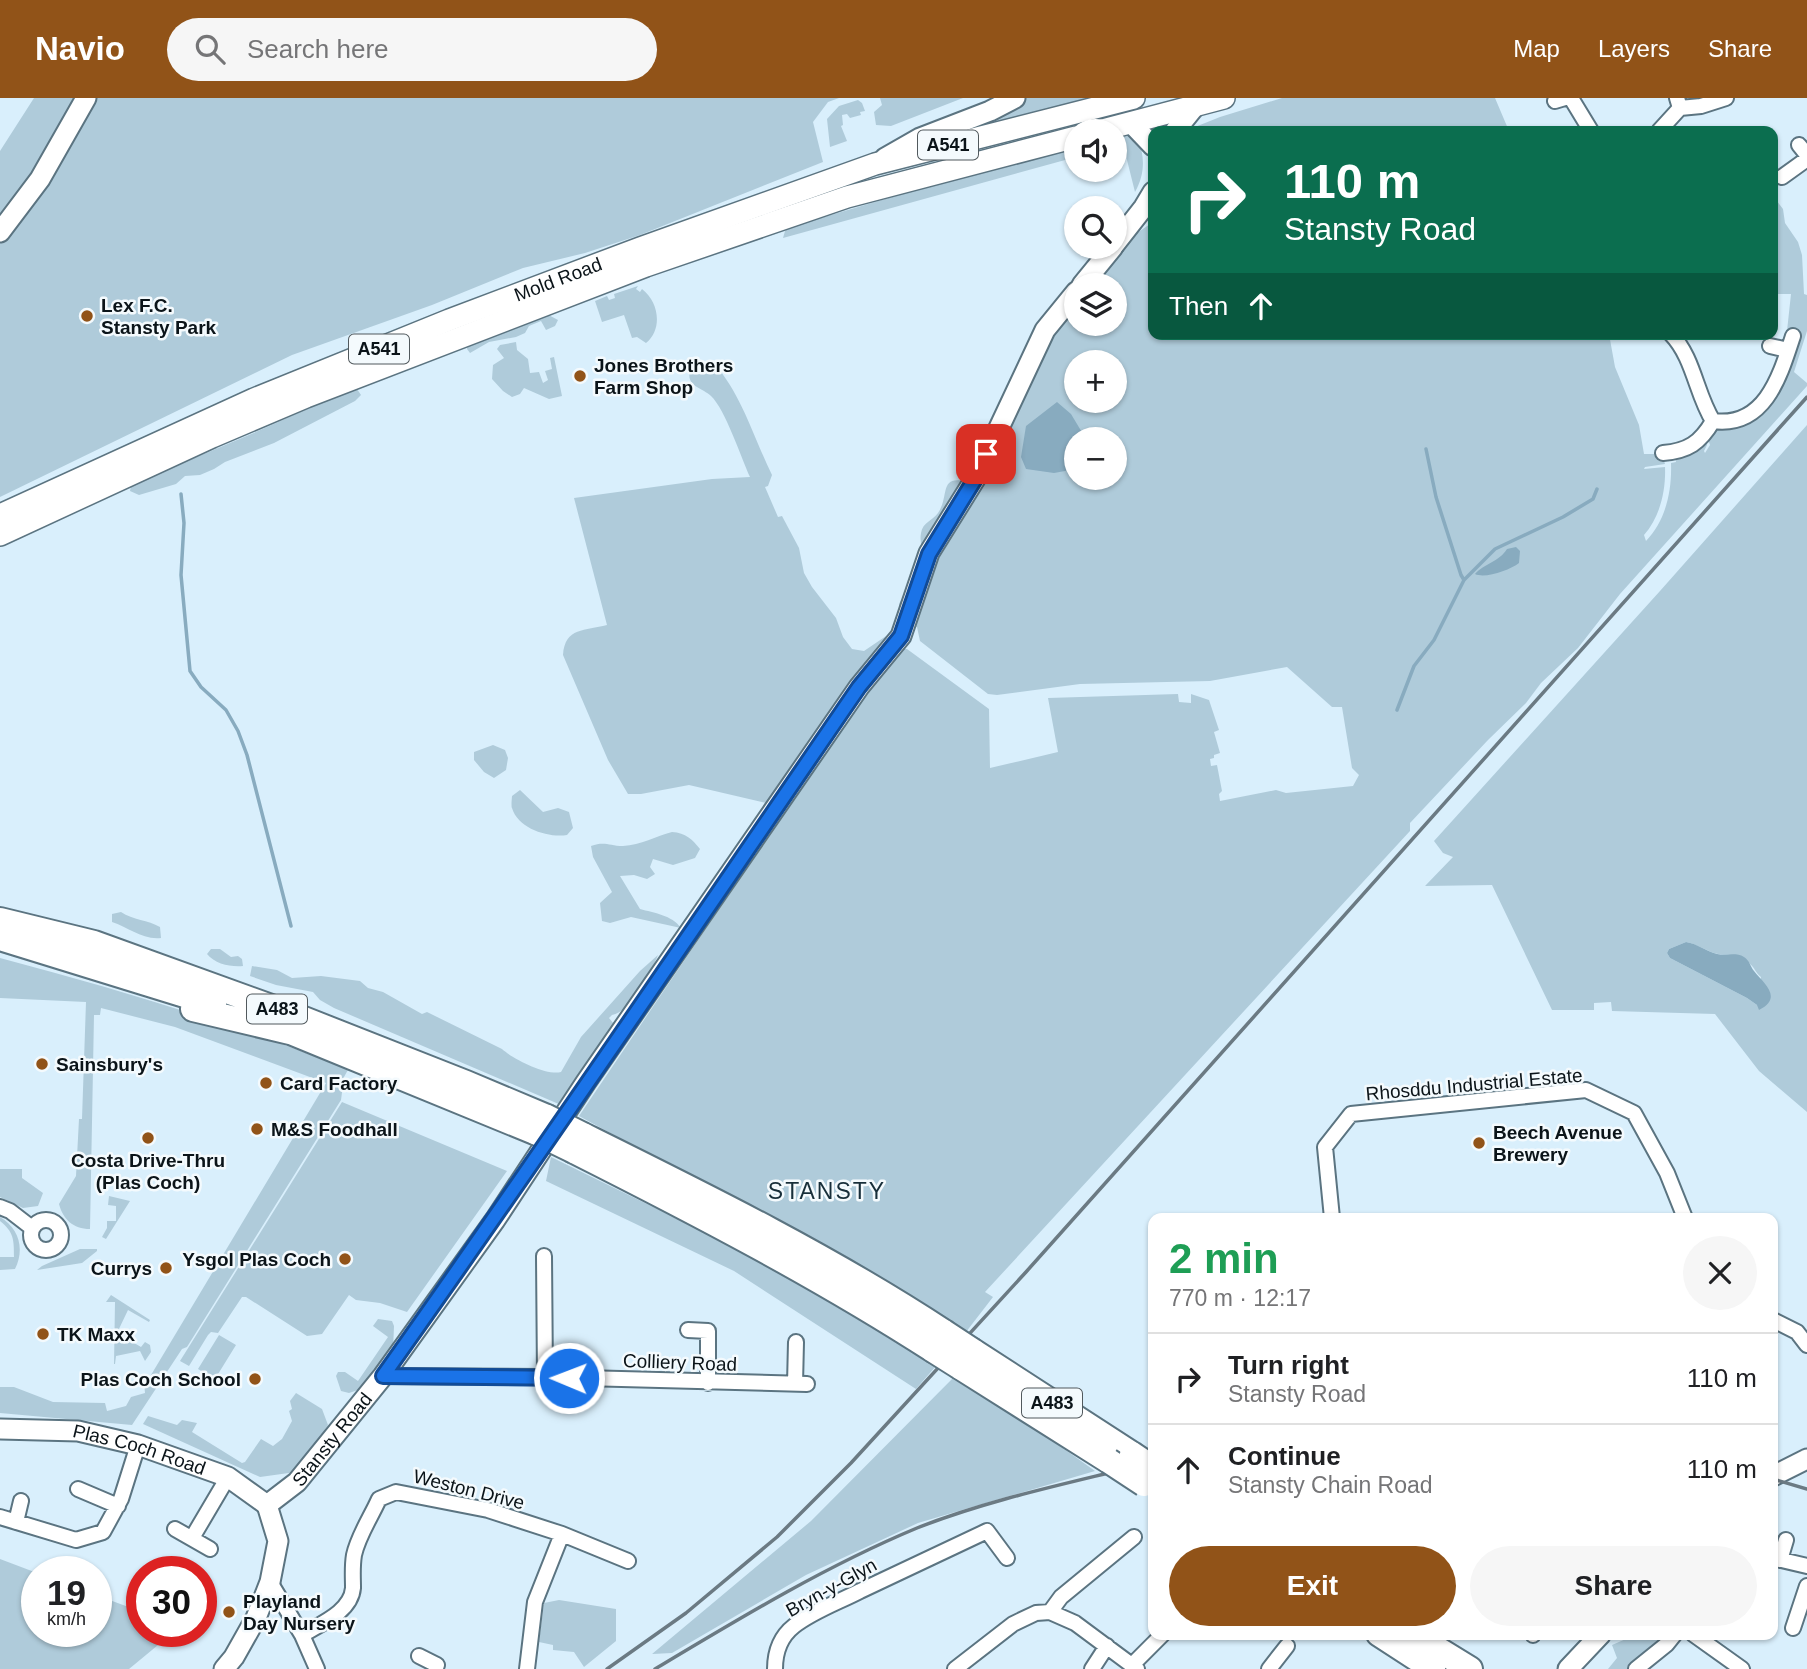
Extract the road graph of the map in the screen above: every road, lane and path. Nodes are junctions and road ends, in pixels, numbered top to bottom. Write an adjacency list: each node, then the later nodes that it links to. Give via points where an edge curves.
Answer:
1 (86, 98): 20 (street, via 40,179)
2 (1015, 98): 16 (street, via 920,138)
3 (1134, 98): 16 (main road, Mold Road / A541)
4 (1571, 98): 11 (street)
5 (1726, 98): 7 (street, via 1701,106)
6 (1210, 101): 8 (main road); 10 (street)
7 (1678, 103): 12 (street)
8 (1130, 123): 9 (main road); 14 (street)
9 (1127, 124)
10 (1181, 126)
11 (1588, 126)
12 (1662, 126)
13 (1064, 140): 29 (main road, Mold Road / A541, via 847,197 635,270 306,397)
14 (1148, 141)
15 (1805, 153): 17 (street)
16 (875, 164): 28 (main road, Mold Road / A541, via 449,320 254,399)
17 (1788, 169)
18 (1148, 200): 19 (street)
19 (1127, 229)
20 (0, 232)
21 (1103, 259): 22 (street)
22 (1092, 273)
23 (1064, 307): 44 (street, Stansty Road, via 1045,330 975,479 929,554 901,636 859,687)
24 (1675, 340): 26 (street)
25 (1770, 346): 26 (street, via 1791,343 1767,397 1742,420)
26 (1713, 421): 27 (street, via 1697,443)
27 (1663, 453)
28 (0, 515)
29 (0, 535)
30 (0, 902): 34 (highway, A483, via 139,947 219,979)
31 (0, 920): 34 (highway, A483, via 94,943)
32 (0, 938): 34 (highway, A483)
33 (0, 954): 34 (highway, A483, via 182,1006)
34 (305, 1029): 52 (highway, A483, bridge, via 466,1083 579,1143 727,1207 900,1303 939,1341)
35 (0, 1207): 38 (street)
36 (1332, 1213): 37 (street, Rhosddu Industrial Estate, via 1325,1147 1351,1114 1586,1090 1634,1113 1667,1172)
37 (1683, 1213)
38 (32, 1228)
39 (544, 1256): 45 (street)
40 (1778, 1322): 43 (street, via 1797,1332)
41 (688, 1330): 46 (street, via 708,1331)
42 (796, 1342): 46 (street, Colliery Road, via 801,1384)
43 (1807, 1345)
44 (383, 1376): 45 (street, Colliery Road); 55 (street, Stansty Road, via 297,1482)
45 (545, 1377): 46 (street, Colliery Road)
46 (708, 1383)
47 (0, 1429): 48 (street, Plas Coch Road, via 78,1431)
48 (138, 1445): 51 (street, Plas Coch Road); 56 (street)
49 (1807, 1459): 50 (street)
50 (1779, 1472)
51 (228, 1477): 55 (street, Plas Coch Road); 62 (street)
52 (1148, 1479)
53 (78, 1489): 56 (street)
54 (21, 1501): 58 (street)
55 (267, 1505): 70 (street, via 278,1541)
56 (118, 1506): 58 (street, via 103,1532 76,1540)
57 (0, 1517): 58 (street)
58 (16, 1522)
59 (175, 1529): 62 (street)
60 (562, 1534): 68 (street, Weston Drive); 74 (street, Weston Drive, via 488,1510 396,1492 379,1499 355,1552 353,1590 346,1606); 87 (street, via 535,1602)
61 (1134, 1537): 72 (street, via 1061,1597)
62 (192, 1538): 64 (street)
63 (1786, 1541): 65 (street)
64 (210, 1549)
65 (1778, 1555)
66 (1007, 1558): 88 (street, Bryn-y-Glyn, via 987,1531 931,1564 836,1603 783,1637)
67 (1778, 1559): 69 (street)
68 (628, 1561)
69 (1807, 1566)
70 (270, 1582): 74 (street); 85 (street, via 257,1618)
71 (1807, 1586): 73 (street)
72 (1050, 1612): 81 (street); 89 (street, via 1036,1612 1013,1623)
73 (1793, 1628)
74 (302, 1634): 86 (street)
75 (1158, 1640): 84 (street)
76 (1388, 1640): 91 (highway)
77 (1423, 1640): 92 (highway)
78 (1595, 1640): 93 (street)
79 (1668, 1640): 94 (street)
80 (1701, 1640): 95 (street)
81 (1107, 1646): 84 (street); 90 (street)
82 (1287, 1646): 83 (street)
83 (1278, 1664)
84 (1135, 1667)
85 (224, 1669)
86 (317, 1669)
87 (527, 1669)
88 (775, 1669)
89 (955, 1669)
90 (1092, 1669)
91 (1433, 1669)
92 (1470, 1669)
93 (1568, 1669)
94 (1636, 1669)
95 (1742, 1669)

